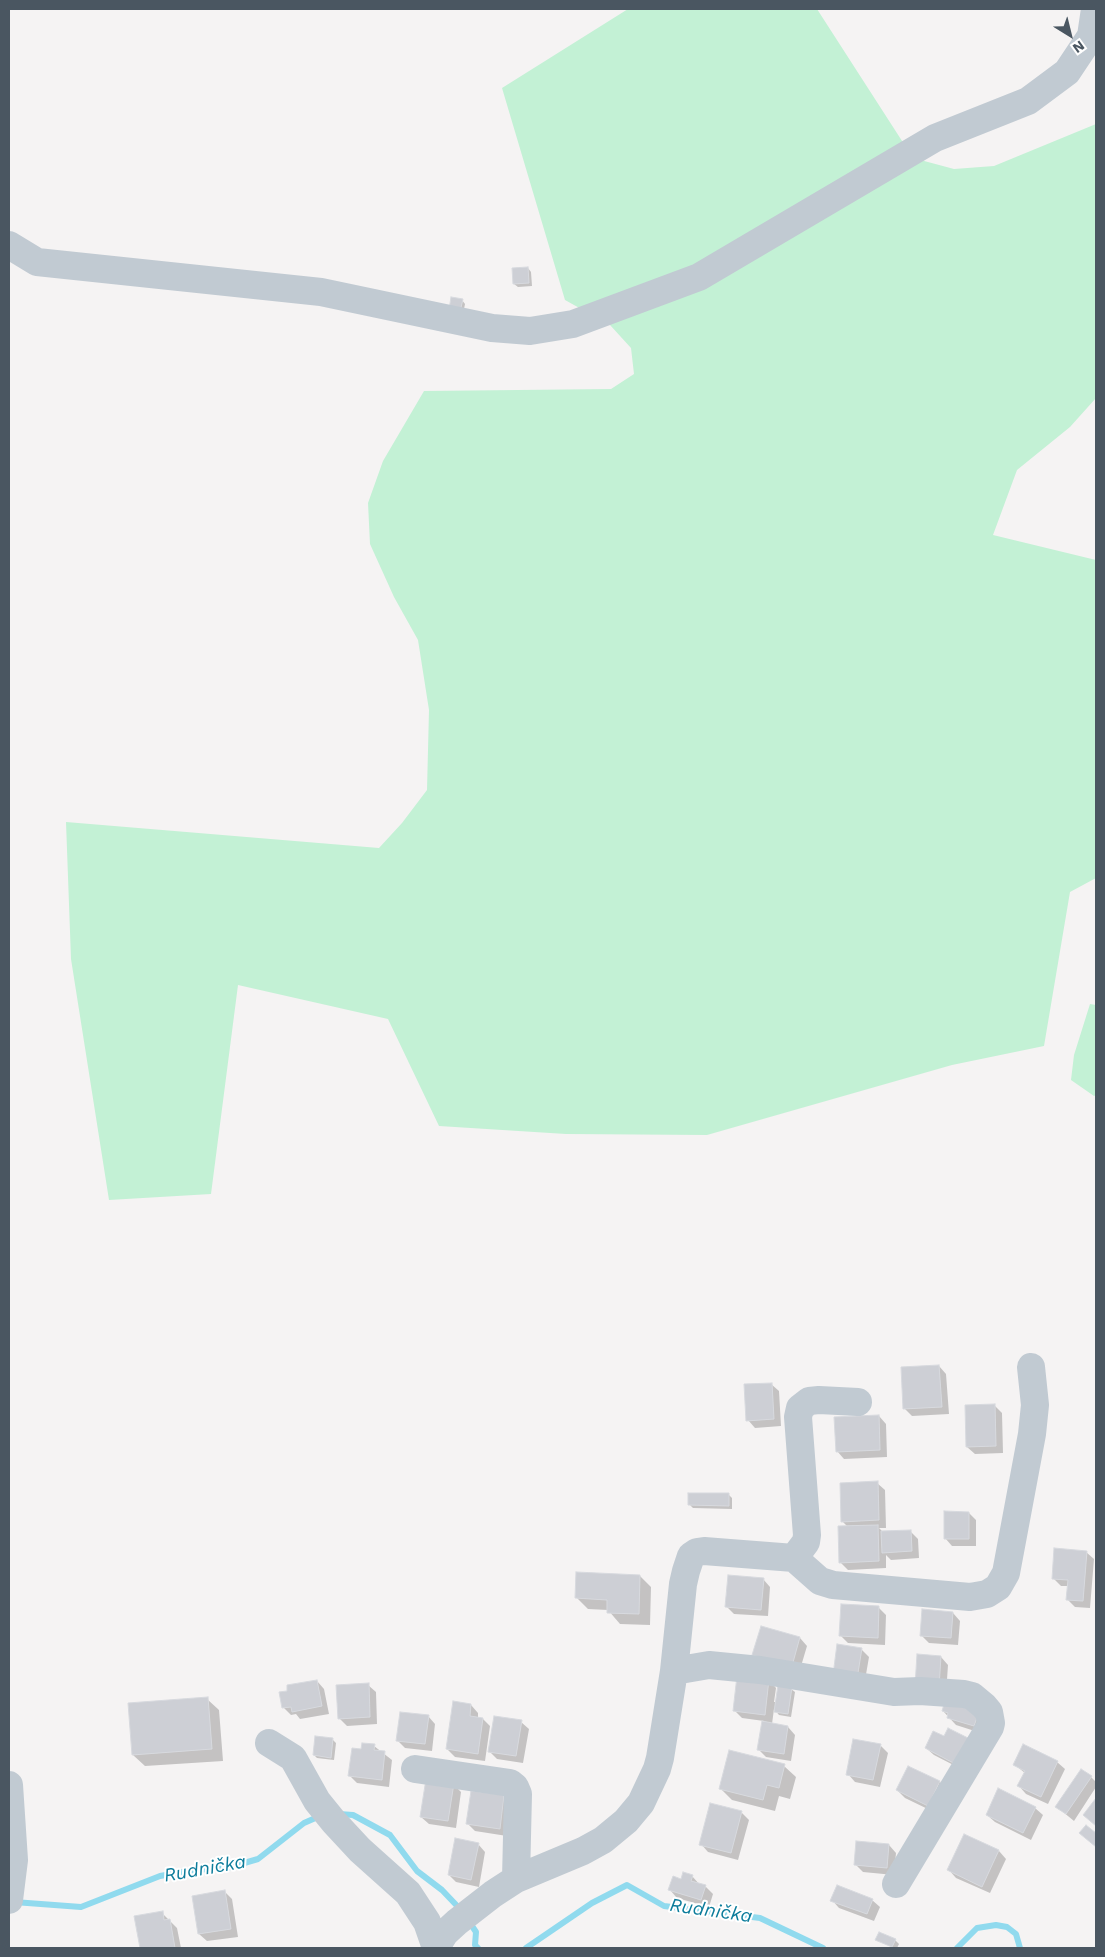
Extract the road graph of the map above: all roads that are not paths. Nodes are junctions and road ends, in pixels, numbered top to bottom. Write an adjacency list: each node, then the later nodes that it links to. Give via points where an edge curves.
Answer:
1 (1095, 9): 2 (street, via 1091,36 1067,72 1028,101 935,138 699,277 573,324 530,331 492,328 321,292 37,262)
2 (9, 245)
3 (1031, 1367): 5 (street, via 1035,1406 1032,1434 1006,1573 998,1587 987,1594 970,1597 833,1585 820,1581)
4 (858, 1402): 5 (street, via 809,1401 800,1408 807,1535 806,1542)
5 (794, 1558): 6 (street, via 704,1551 691,1556 684,1584)
6 (674, 1671): 10 (street, via 660,1758 641,1803 603,1840); 11 (street, via 723,1665 894,1692 964,1694 979,1700 989,1712 990,1727)
7 (269, 1743): 13 (street, via 293,1758 317,1801 334,1822 408,1894 427,1922)
8 (415, 1769): 10 (street, via 510,1783 515,1787 518,1794)
9 (9, 1785): 12 (street, via 14,1860)
10 (516, 1879): 13 (street, via 445,1933)
11 (896, 1884)
12 (9, 1895)
13 (436, 1948)

